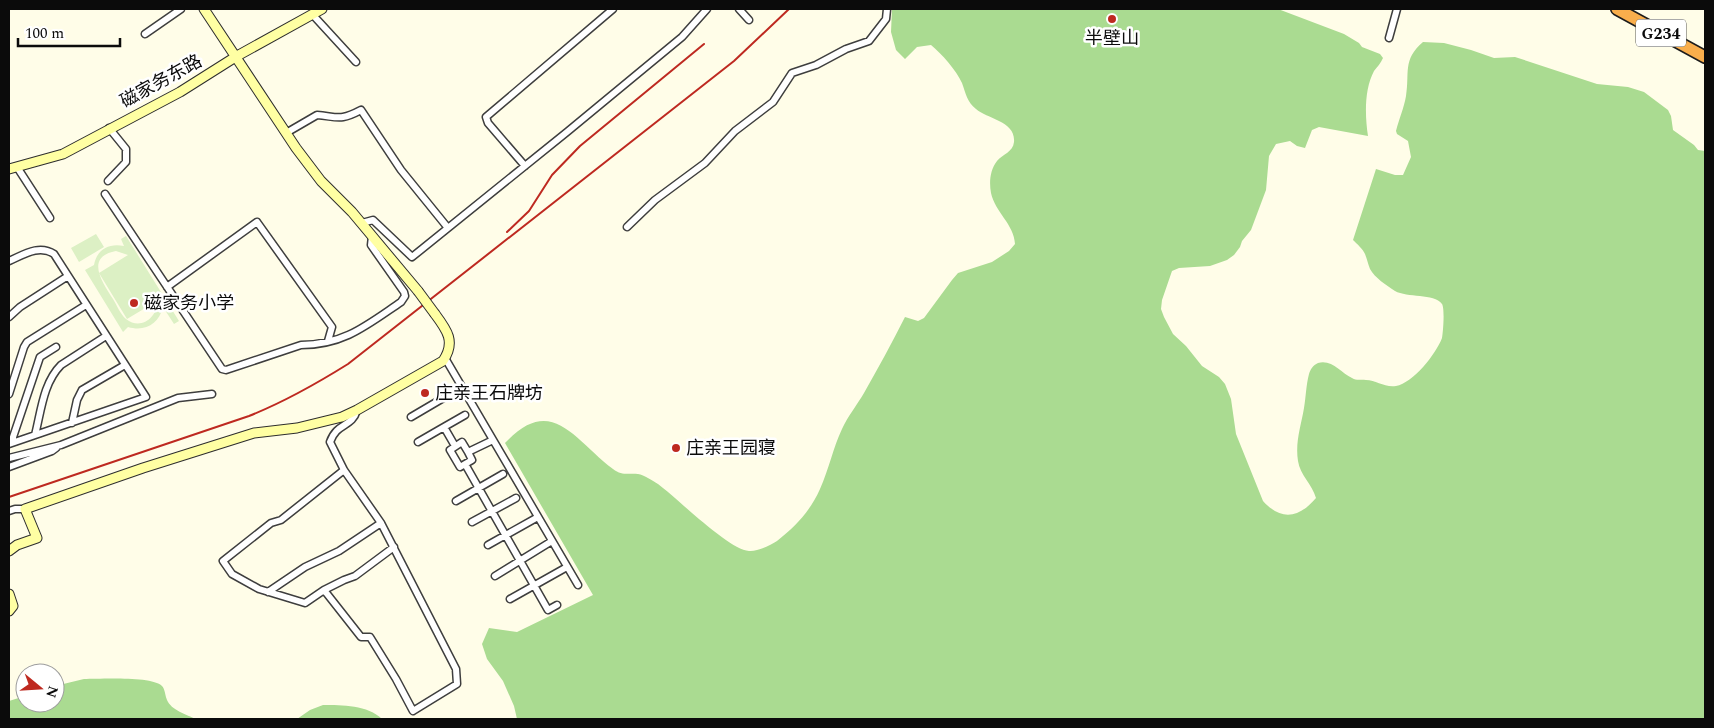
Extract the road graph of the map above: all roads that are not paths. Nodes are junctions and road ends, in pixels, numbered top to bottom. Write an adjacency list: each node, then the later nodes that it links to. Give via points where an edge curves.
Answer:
1 (181, 9): 12 (street)
2 (204, 9): 14 (street)
3 (322, 9): 10 (street, 磁家务东路)
4 (613, 9): 19 (street, via 486,117)
5 (707, 9): 19 (street, via 682,37)
6 (739, 9): 11 (street)
7 (887, 9): 25 (street, via 886,19 869,40 792,73 773,102 735,131 705,163)
8 (1397, 9): 13 (street)
9 (1617, 9): 15 (highway, G234)
10 (312, 14): 14 (street, 磁家务东路); 16 (street)
11 (749, 20)
12 (145, 34)
13 (1389, 38)
14 (236, 56): 17 (street, 磁家务东路, via 180,92); 18 (street)
15 (1705, 57)
16 (356, 62)
17 (109, 128): 20 (street, 磁家务东路, via 63,154); 21 (street, via 126,149 126,162)
18 (286, 133): 24 (street, via 321,181); 26 (street, via 317,115 347,117 361,110 401,170)
19 (525, 166): 26 (street)
20 (13, 168): 23 (street)
21 (108, 181)
22 (105, 194): 30 (street)
23 (50, 218)
24 (362, 223): 26 (street, via 373,220 412,257); 27 (street)
25 (627, 227)
26 (448, 228)
27 (372, 236): 34 (street, via 371,245 405,296 350,336); 36 (street, bridge, via 448,332 449,347)
28 (9, 262): 29 (street, via 45,250 54,254)
29 (68, 276): 31 (street); 32 (street)
30 (167, 287): 34 (street, via 222,369 301,345); 34 (street, via 257,222 332,327)
31 (86, 305): 33 (street); 39 (street, via 27,342)
32 (9, 317)
33 (106, 336): 37 (street); 46 (street, via 55,371 49,381)
34 (328, 341)
35 (56, 347): 49 (street, via 40,357)
36 (445, 358): 38 (street); 41 (street)
37 (125, 365): 44 (street, via 82,390); 44 (street, via 146,397)
38 (462, 387): 43 (street); 47 (street)
39 (9, 394)
40 (212, 394): 50 (street, via 178,398)
41 (357, 410): 56 (street, via 355,418 334,432 330,442); 61 (street, via 297,428 254,433)
42 (465, 415): 45 (street)
43 (411, 417)
44 (72, 423): 46 (street)
45 (444, 427): 48 (street); 51 (street)
46 (35, 435): 49 (street)
47 (493, 440): 52 (street); 64 (street)
48 (418, 442)
49 (10, 444)
50 (61, 445): 53 (street); 55 (street, via 52,452)
51 (455, 446): 52 (street, via 462,442); 54 (street, via 450,450 460,467)
52 (468, 452): 54 (street, via 472,460)
53 (9, 458)
54 (465, 464): 58 (street)
55 (9, 467)
56 (344, 470): 66 (street); 78 (street, via 224,561 232,574)
57 (504, 474): 58 (street)
58 (479, 488): 60 (street); 63 (street)
59 (516, 498): 63 (street)
60 (456, 501)
61 (25, 509): 62 (street); 71 (street, via 37,538)
62 (9, 511)
63 (492, 511): 65 (street); 67 (street)
64 (538, 517): 67 (street); 68 (street)
65 (472, 522)
66 (381, 523): 70 (street); 78 (street)
67 (506, 535): 69 (street); 72 (street)
68 (552, 541): 72 (street); 73 (street)
69 (488, 545)
70 (394, 547): 77 (street, via 356,576); 77 (street, via 456,669 457,684 412,711 370,637 361,637)
71 (9, 551)
72 (520, 561): 74 (street); 76 (street)
73 (567, 567): 75 (street); 76 (street)
74 (495, 576)
75 (578, 585)
76 (534, 586): 80 (street); 81 (street, via 548,610)
77 (324, 590): 78 (street, via 305,603)
78 (268, 592)
79 (9, 594): 82 (street)
80 (510, 599)
81 (557, 605)
82 (11, 609)

